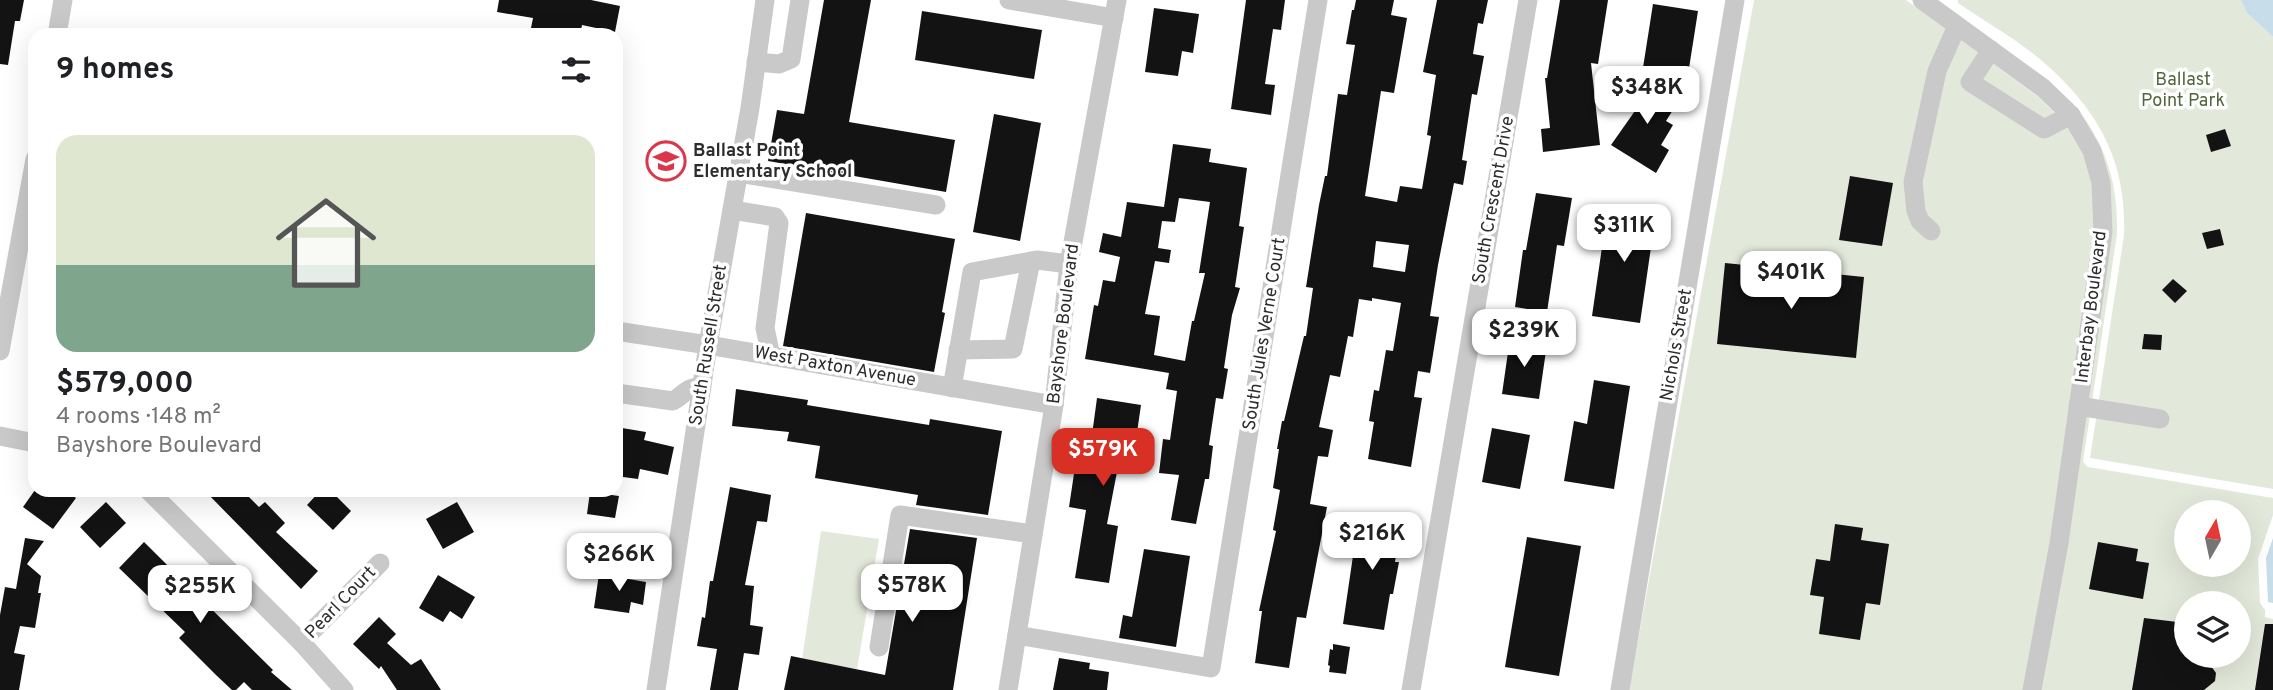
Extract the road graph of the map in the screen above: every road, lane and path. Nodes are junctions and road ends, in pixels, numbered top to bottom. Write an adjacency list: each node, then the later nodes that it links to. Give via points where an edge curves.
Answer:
1 (63, 0): 11 (street)
2 (765, 0): 13 (street, South Russell Street)
3 (800, 0): 13 (street, via 791,59 779,64)
4 (1009, 0): 9 (street)
5 (1318, 0): 38 (street, South Jules Verne Court, via 1211,668)
6 (1528, 0): 44 (street, South Crescent Drive)
7 (1735, 0): 45 (street, Nichols Street)
8 (1922, 0): 10 (street, Interbay Boulevard)
9 (1115, 9): 21 (street, Bayshore Boulevard)
10 (1957, 26): 12 (street, Interbay Boulevard); 18 (street, via 1937,71 1913,182 1916,211)
11 (58, 28)
12 (1991, 50): 14 (street, Interbay Boulevard); 14 (street, via 1970,82 2044,129)
13 (756, 62): 15 (street, South Russell Street)
14 (2071, 115): 31 (street, Interbay Boulevard, via 2092,151 2101,183 2103,232)
15 (738, 173): 16 (street); 17 (street, South Russell Street)
16 (936, 205)
17 (732, 210): 23 (street, South Russell Street); 26 (street, via 775,217 779,223 765,328)
18 (1931, 231)
19 (28, 237): 25 (street)
20 (1031, 261): 21 (street); 24 (street, via 972,272); 24 (street, via 1013,349)
21 (1069, 264): 30 (street, Bayshore Boulevard)
22 (623, 332): 23 (street, West Paxton Avenue)
23 (708, 345): 26 (street, West Paxton Avenue); 27 (street, South Russell Street)
24 (958, 350): 28 (street)
25 (0, 351)
26 (771, 356): 28 (street, West Paxton Avenue)
27 (702, 387): 29 (street, via 687,389 669,402); 42 (street, South Russell Street)
28 (952, 388): 30 (street, West Paxton Avenue)
29 (623, 394)
30 (1054, 405): 36 (street, Bayshore Boulevard)
31 (2078, 406): 32 (street); 46 (street, Interbay Boulevard)
32 (2160, 419)
33 (0, 436): 34 (street)
34 (28, 442)
35 (155, 497): 39 (street)
36 (1033, 534): 38 (street, Bayshore Boulevard); 40 (street, via 900,514)
37 (380, 563): 39 (street, Pearl Court)
38 (1017, 635): 43 (street, Bayshore Boulevard)
39 (302, 642): 41 (street)
40 (879, 647)
41 (344, 690)
42 (656, 690)
43 (1008, 690)
44 (1411, 690)
45 (1620, 690)
46 (2032, 690)

